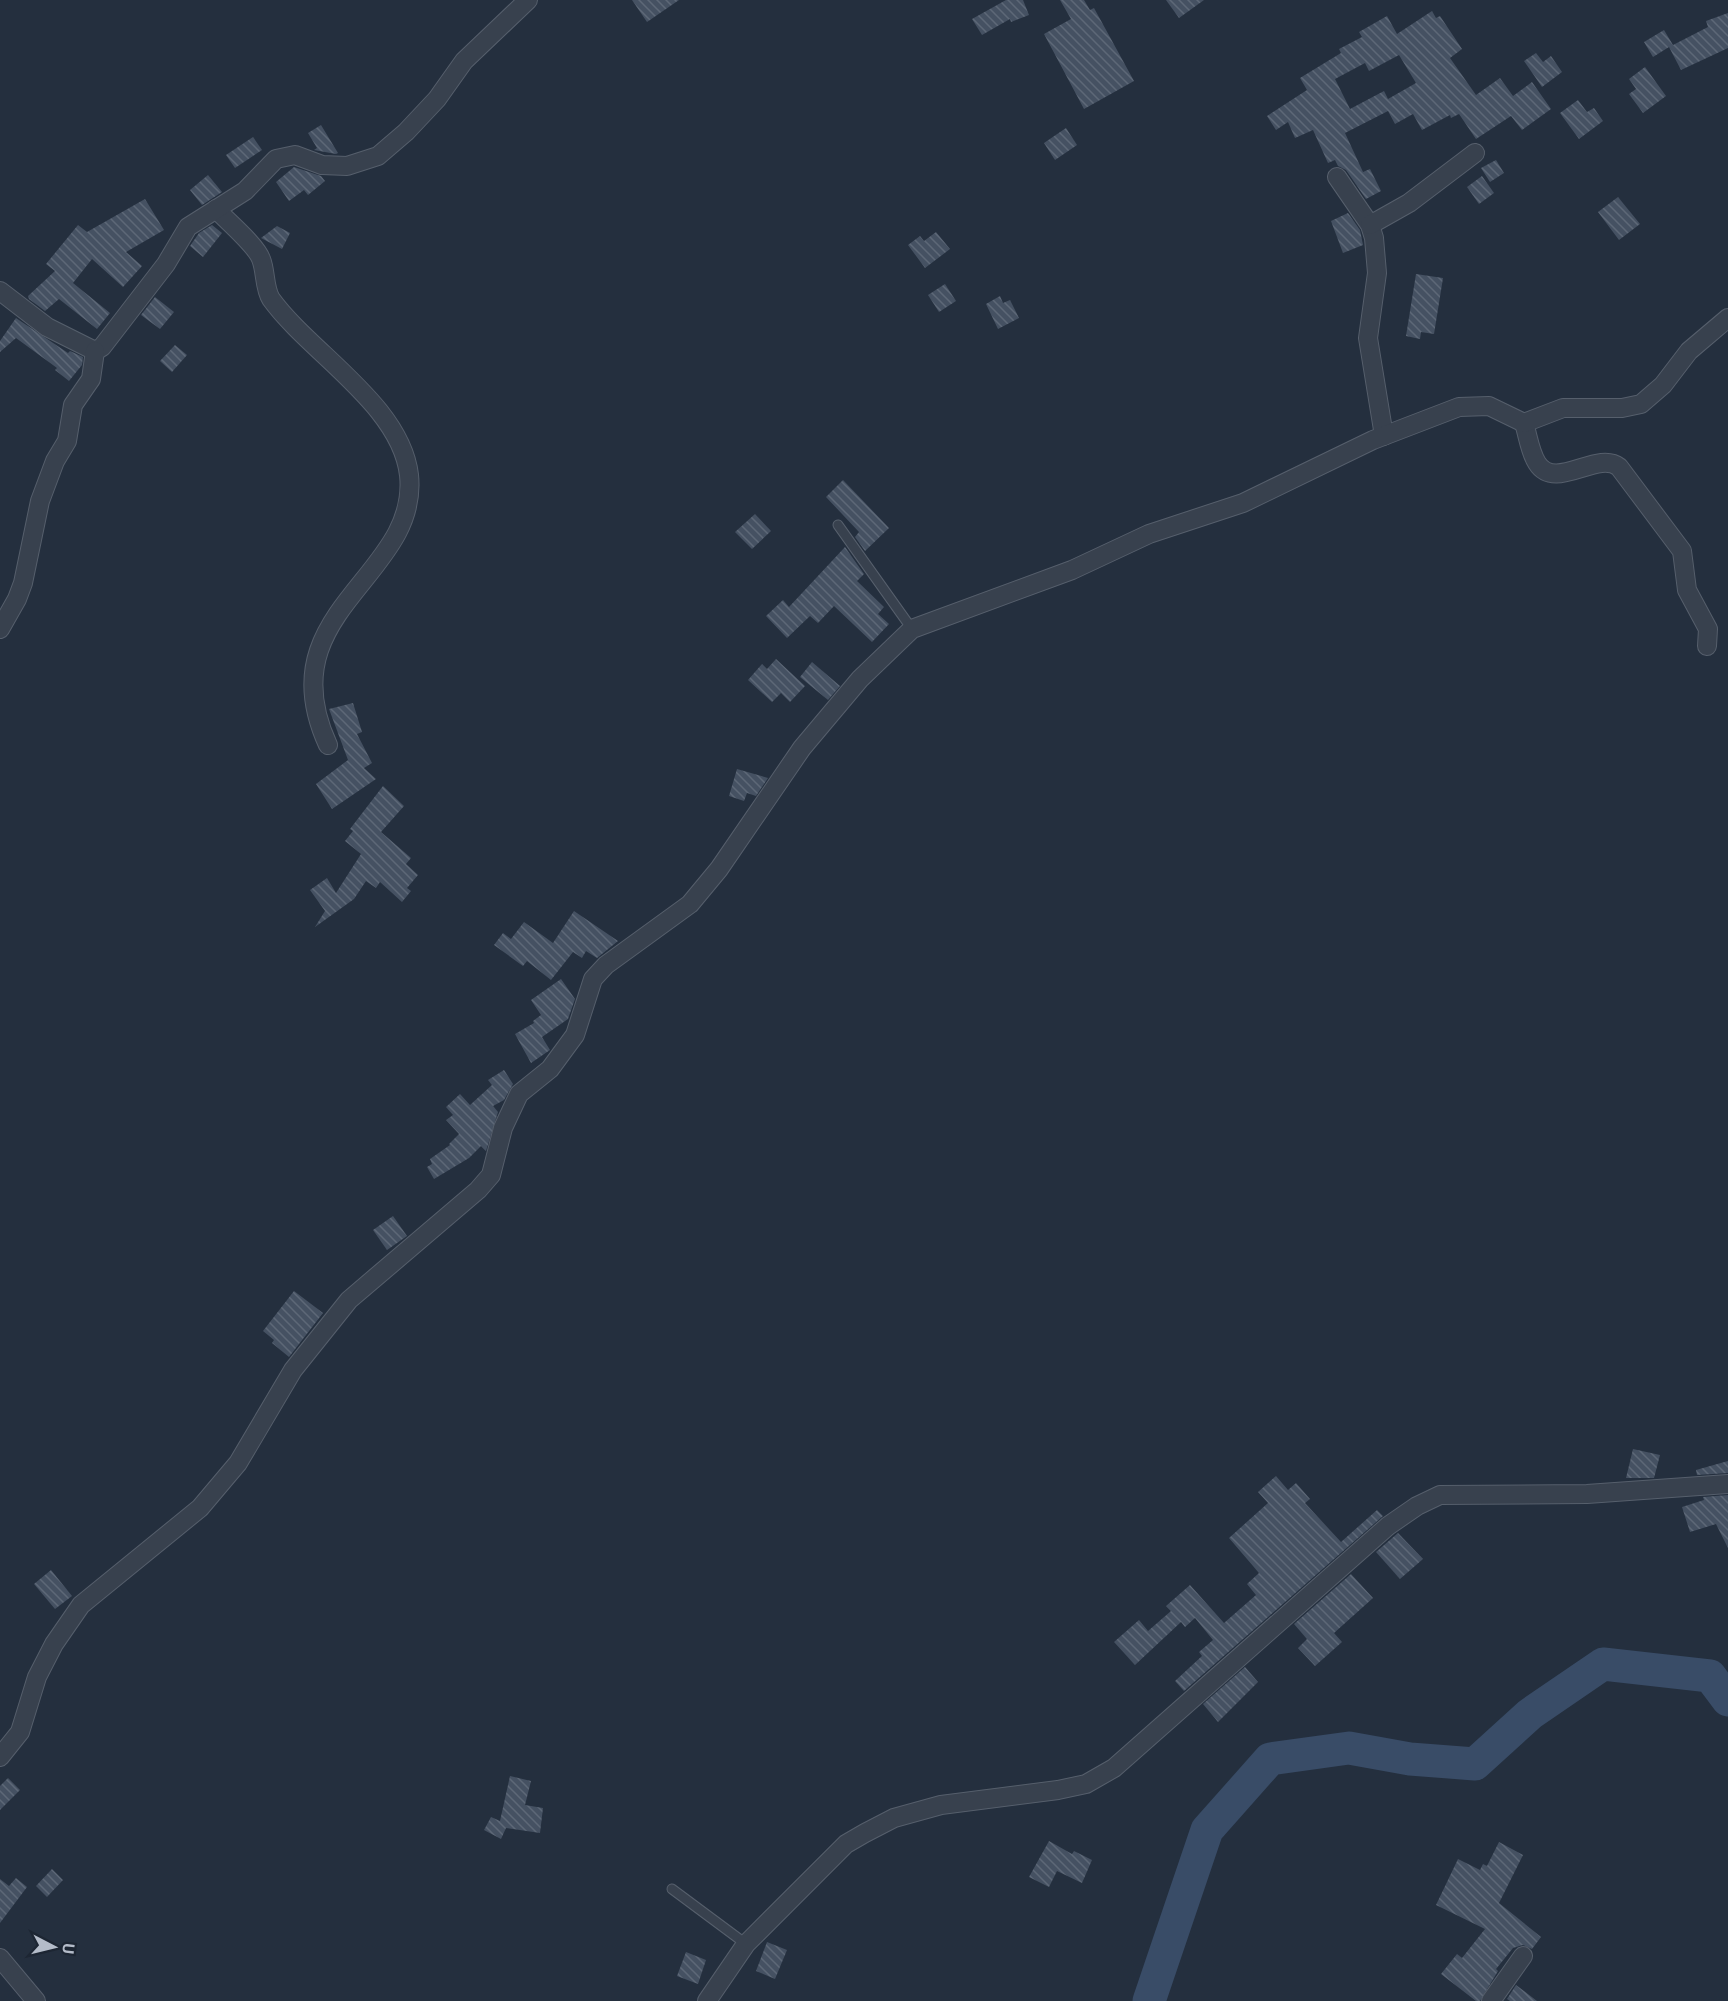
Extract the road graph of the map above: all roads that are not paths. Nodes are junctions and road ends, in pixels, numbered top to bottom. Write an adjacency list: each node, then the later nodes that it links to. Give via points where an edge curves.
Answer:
1 (528, 0): 4 (street, via 464,61 406,132 378,156 347,166 322,165 295,155 276,159 246,191)
2 (1475, 153): 5 (street, via 1410,203)
3 (1337, 177): 5 (street)
4 (216, 209): 8 (street, via 188,227 159,273); 15 (street, via 261,257 270,297 385,418 407,463 409,492 397,531 338,612 319,652 314,698 317,721)
5 (1370, 225): 10 (street, via 1377,273 1368,338)
6 (0, 291): 8 (street, via 47,327)
7 (1728, 318): 9 (street, via 1689,351 1663,385 1641,404 1622,408 1563,408)
8 (95, 351): 12 (street, via 91,379 74,405 67,441 40,501 23,583)
9 (1524, 423): 10 (street, via 1490,406 1476,405 1459,407); 14 (street, via 1536,461 1544,471 1558,473 1606,462 1619,467 1682,551 1687,590 1708,629)
10 (1384, 436): 13 (street, via 1243,504 1149,534 1072,570)
11 (838, 525): 13 (lane)
12 (0, 629)
13 (912, 629): 17 (street, via 860,679 802,748 719,869 690,904 606,965 593,979 575,1035 564,1053 519,1094 503,1128 491,1175 349,1300 293,1370 238,1463 200,1508 81,1605 37,1677 20,1732)
14 (1707, 646)
15 (328, 745)
16 (1728, 1484): 19 (street, via 1587,1494 1440,1495 1381,1532 1114,1768 1086,1784 941,1805 894,1818 846,1844)
17 (0, 1757)
18 (672, 1888): 19 (lane)
19 (746, 1944): 23 (street)
20 (1523, 1956): 24 (street)
21 (0, 1958): 22 (street)
22 (36, 2001)
23 (707, 2001)
24 (1491, 2001)

